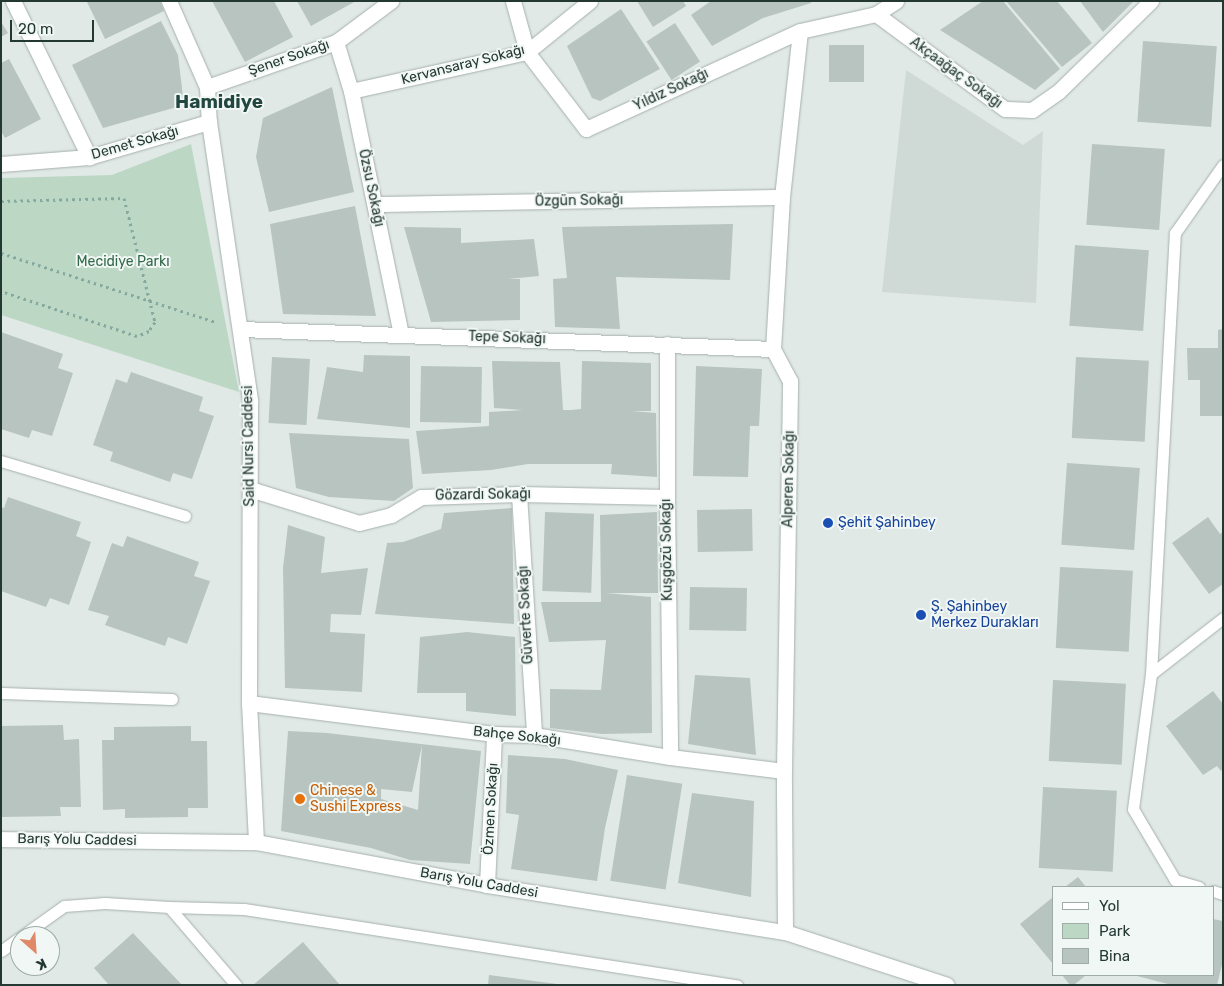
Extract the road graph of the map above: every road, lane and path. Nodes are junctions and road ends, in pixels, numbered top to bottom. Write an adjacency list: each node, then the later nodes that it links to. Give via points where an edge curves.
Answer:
1 (13, 1): 15 (street)
2 (169, 1): 12 (street, Said Nursi Caddesi)
3 (391, 1): 10 (street, Şener Sokağı)
4 (513, 1): 11 (street, Yıldız Sokağı)
5 (590, 1): 11 (street, Kervansaray Sokağı)
6 (896, 1): 8 (street, Yıldız Sokağı)
7 (1152, 1): 8 (street, Akçaağaç Sokağı, via 1059,91 1032,110 1005,109)
8 (876, 14): 9 (street, Yıldız Sokağı)
9 (800, 31): 11 (street, Yıldız Sokağı, via 586,129); 18 (street)
10 (336, 42): 12 (street, Şener Sokağı); 13 (street, Özsu Sokağı)
11 (527, 52): 13 (street, Kervansaray Sokağı)
12 (206, 87): 14 (street, Said Nursi Caddesi)
13 (351, 91): 20 (street, Özsu Sokağı)
14 (209, 122): 15 (street, Demet Sokağı); 24 (street, Said Nursi Caddesi)
15 (89, 157): 16 (street, Demet Sokağı)
16 (1, 164)
17 (1223, 165): 34 (lane, via 1175,233)
18 (782, 197): 20 (street, Özgün Sokağı); 27 (street)
19 (1, 202): 23 (path, via 124,198)
20 (375, 204): 25 (street, Özsu Sokağı)
21 (1, 253): 23 (path)
22 (1, 290): 23 (path, via 137,336 149,331 155,322)
23 (150, 301): 24 (path)
24 (241, 329): 25 (street, Tepe Sokağı); 29 (street, Said Nursi Caddesi, via 250,401)
25 (401, 335): 26 (street, Tepe Sokağı)
26 (667, 344): 27 (street, Tepe Sokağı); 31 (street, Kuşgözü Sokağı)
27 (773, 349): 41 (street, Alperen Sokağı, via 790,381)
28 (1, 461): 32 (lane)
29 (250, 489): 30 (street, Gözardı Sokağı, via 359,523 391,515 421,497); 37 (street, Said Nursi Caddesi)
30 (519, 494): 31 (street, Gözardı Sokağı); 39 (street, Güverte Sokağı)
31 (667, 497): 40 (street, Kuşgözü Sokağı)
32 (185, 516)
33 (1223, 618): 34 (lane)
34 (1151, 674): 45 (lane, via 1133,809 1175,880)
35 (1, 693): 36 (lane)
36 (172, 699)
37 (250, 703): 38 (street, Bahçe Sokağı); 43 (street, Said Nursi Caddesi)
38 (494, 734): 39 (street, Bahçe Sokağı); 44 (street, Özmen Sokağı)
39 (534, 735): 40 (street, Bahçe Sokağı)
40 (670, 757): 41 (street, Bahçe Sokağı)
41 (784, 771): 48 (street, Alperen Sokağı)
42 (1, 839): 43 (street, Barış Yolu Caddesi)
43 (256, 842): 44 (street, Barış Yolu Caddesi)
44 (487, 885): 48 (street, Barış Yolu Caddesi)
45 (1196, 886)
46 (169, 907): 47 (lane, via 105,903 64,906); 49 (lane); 50 (lane, via 244,909)
47 (36, 926)
48 (785, 932): 51 (street, Barış Yolu Caddesi)
49 (236, 985)
50 (737, 985)
51 (947, 985)

